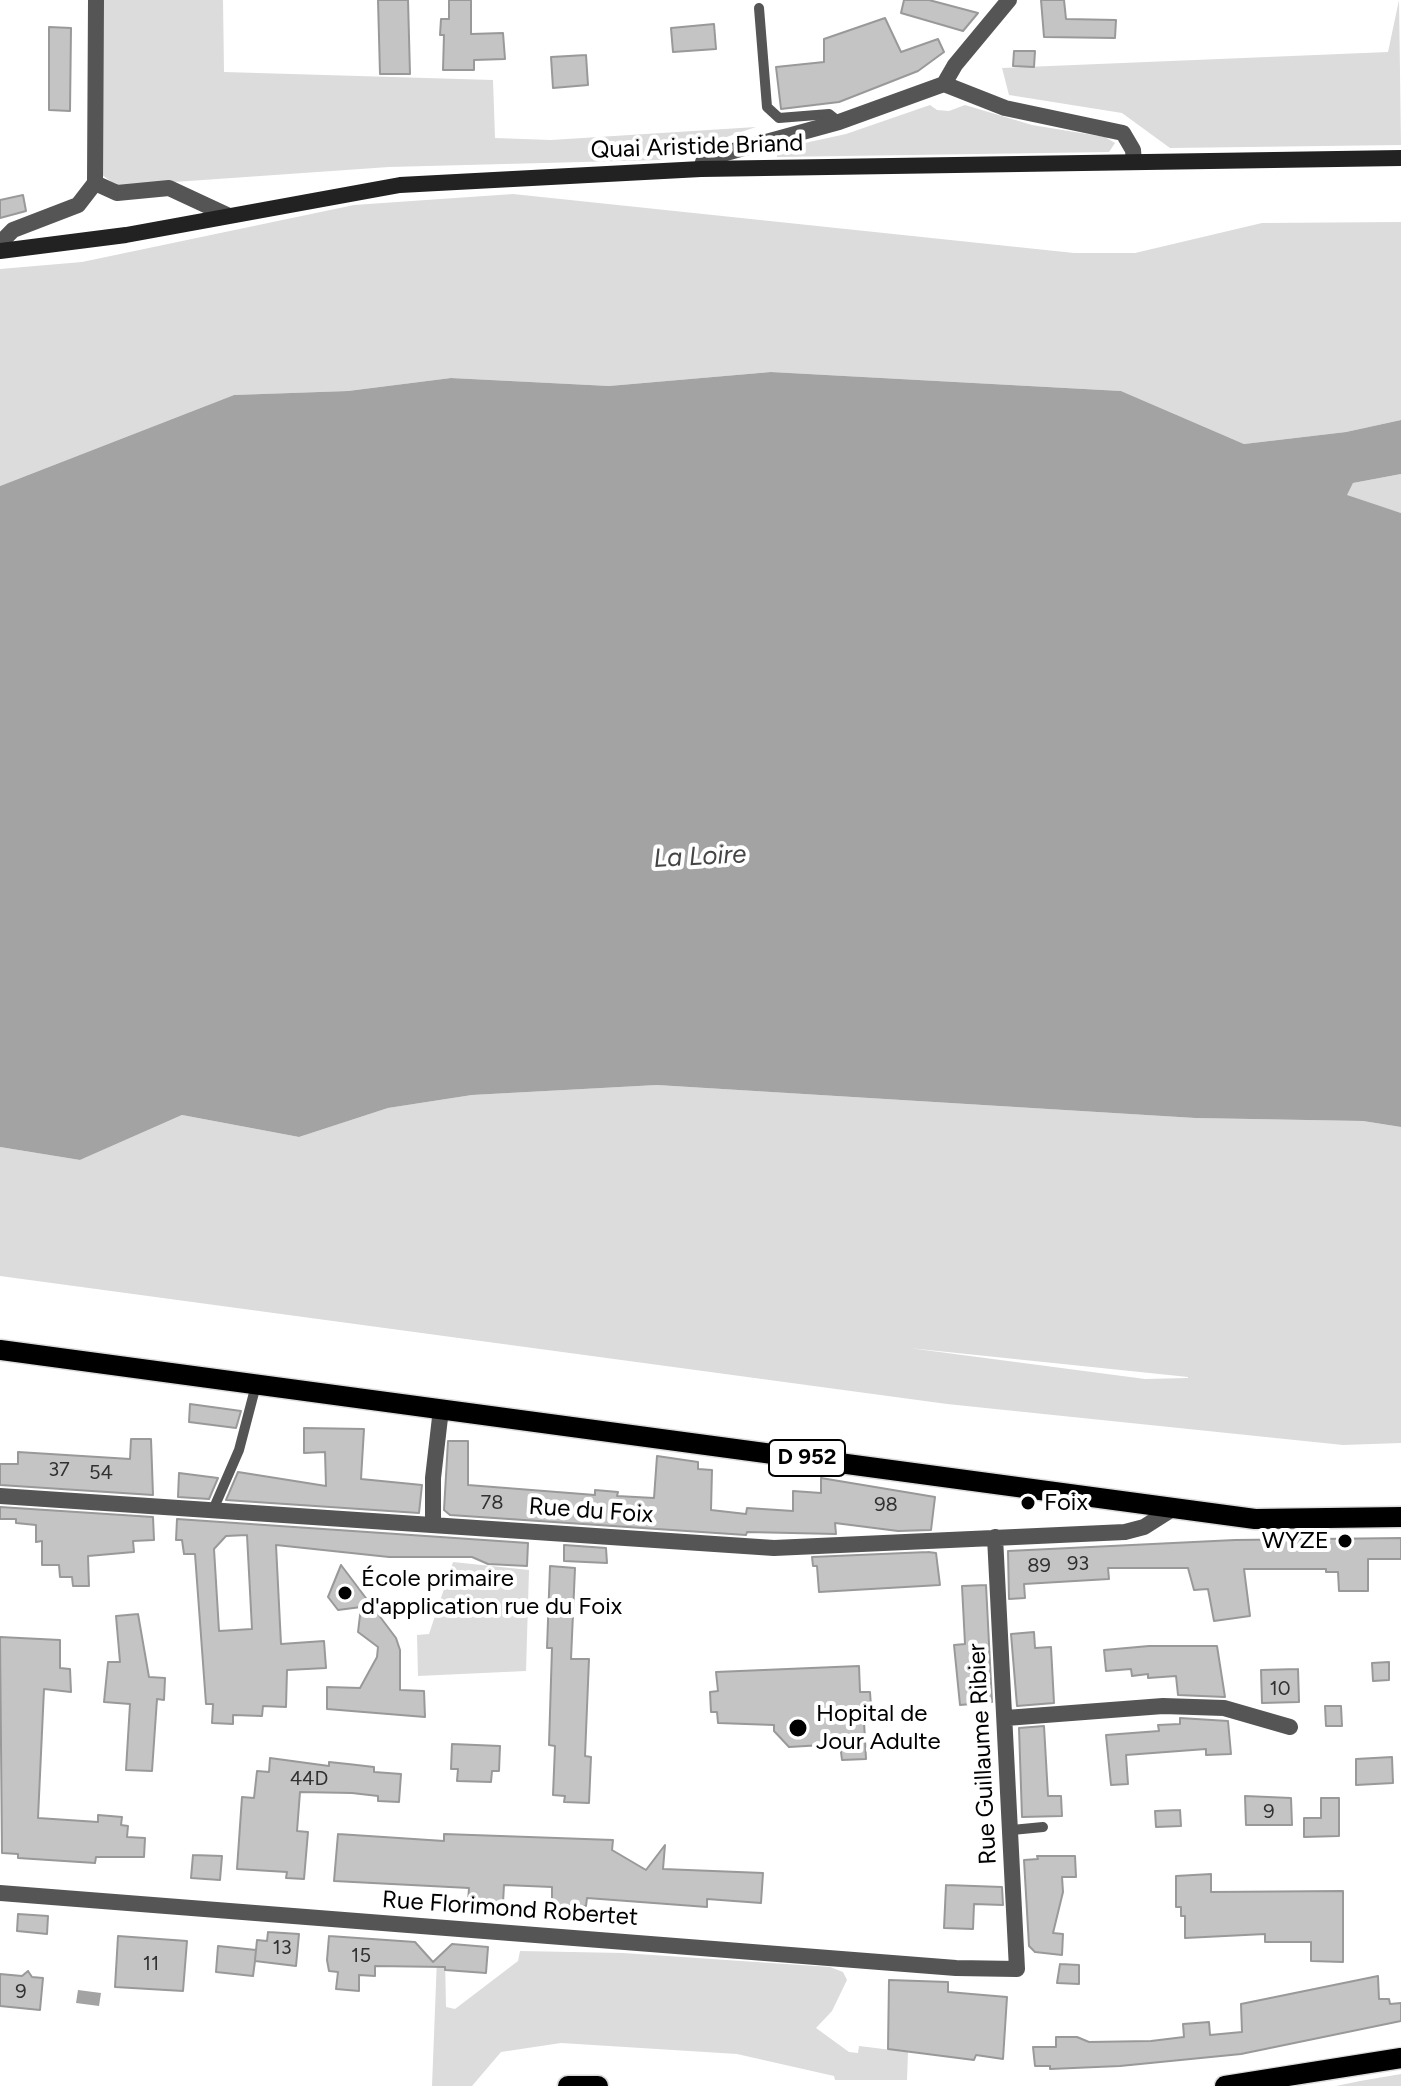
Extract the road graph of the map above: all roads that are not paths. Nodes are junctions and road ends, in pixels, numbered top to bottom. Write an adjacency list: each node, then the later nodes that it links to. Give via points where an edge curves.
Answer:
1 (96, 0): 9 (street)
2 (1009, 0): 4 (street)
3 (759, 8): 5 (lane, via 767,107 779,118 829,114)
4 (944, 84): 5 (street); 7 (street, via 1005,108 1123,133)
5 (839, 122): 8 (street, via 704,159)
6 (1401, 158): 7 (main road, Quai Aristide Briand)
7 (1134, 162): 8 (main road, Quai Aristide Briand)
8 (701, 169): 10 (main road, Quai Aristide Briand, via 400,185)
9 (95, 183): 10 (street, via 117,193 169,188); 11 (street, via 78,205 13,230)
10 (227, 215): 12 (main road, Quai Aristide Briand)
11 (0, 243)
12 (0, 251)
13 (0, 1350): 14 (main road, D 952)
14 (256, 1385): 15 (main road, D 952); 18 (lane, via 239,1450)
15 (441, 1409): 17 (main road, D 952); 20 (street)
16 (0, 1496): 18 (street, Rue du Foix)
17 (1174, 1508): 19 (main road, D 952, via 1255,1519); 21 (street, Rue du Foix, via 1125,1532)
18 (213, 1510): 20 (street, Rue du Foix)
19 (1401, 1517)
20 (433, 1525): 21 (street, Rue du Foix, via 774,1548)
21 (995, 1537): 22 (street, Rue Guillaume Ribier)
22 (1006, 1718): 23 (street, via 1106,1708 1224,1708); 25 (street, Rue Guillaume Ribier)
23 (1290, 1727)
24 (1043, 1827): 25 (lane)
25 (1012, 1830): 27 (street, Rue Guillaume Ribier)
26 (0, 1893): 27 (street, Rue Florimond Robertet)
27 (1017, 1969)
28 (1401, 2058): 31 (main road)
29 (568, 2086): 30 (main road)
30 (598, 2086)
31 (1225, 2086)

